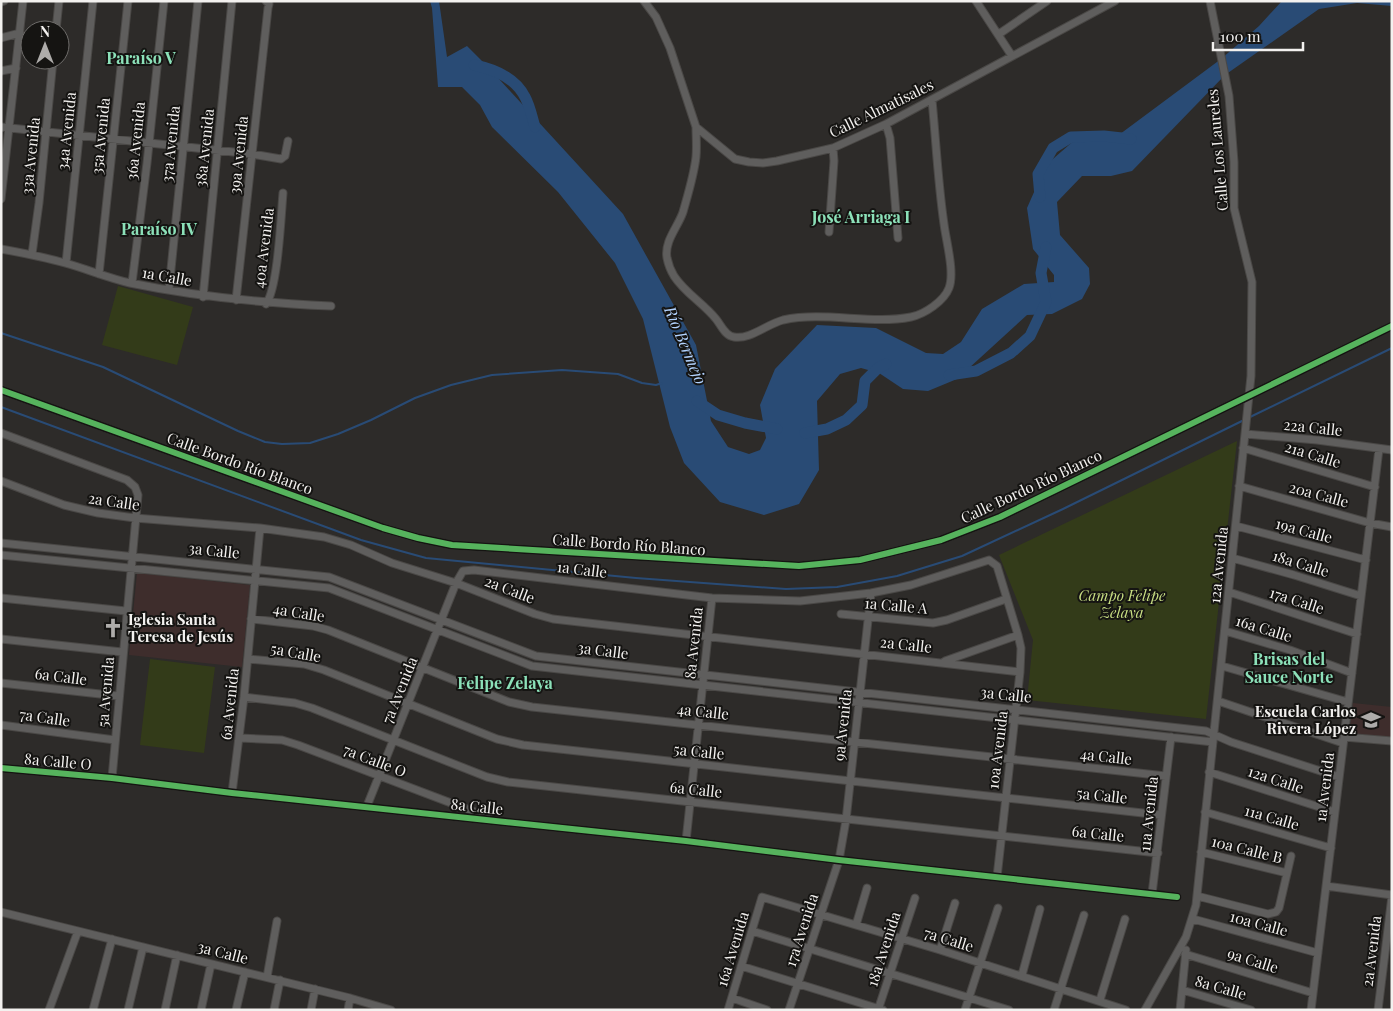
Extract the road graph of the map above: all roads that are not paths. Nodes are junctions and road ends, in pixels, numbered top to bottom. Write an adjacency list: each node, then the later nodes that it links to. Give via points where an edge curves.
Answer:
1 (23, 1): 14 (street)
2 (59, 1): 15 (street)
3 (93, 1): 28 (street, 34a Avenida)
4 (128, 1): 29 (street, 35a Avenida)
5 (164, 1): 31 (street, 36a Avenida)
6 (198, 1): 32 (street, 37a Avenida)
7 (232, 1): 34 (street, 38a Avenida)
8 (266, 1): 35 (street, 39a Avenida, via 269,4)
9 (644, 1): 26 (street, via 656,16 670,48)
10 (976, 1): 17 (street)
11 (1047, 1): 17 (street)
12 (1115, 1): 19 (street, Calle Almatisales)
13 (1210, 1): 52 (street, Calle Los Laureles, via 1229,96 1234,208 1252,282)
14 (21, 20)
15 (57, 20)
16 (20, 33): 18 (street); 20 (street)
17 (999, 34): 19 (street)
18 (1, 38)
19 (1012, 56): 23 (street, Calle Almatisales)
20 (16, 68): 22 (street); 25 (street)
21 (52, 70): 27 (street, 33a Avenida)
22 (1, 71)
23 (932, 100): 24 (street, Calle Almatisales); 26 (street, via 950,271 950,286 944,297 913,317 799,318 781,321 736,338 730,337 716,318 673,275 667,256 670,237 682,215 690,188 696,156)
24 (886, 124): 33 (street, Calle Almatisales); 39 (street, via 890,138)
25 (5, 127): 27 (street); 37 (street)
26 (696, 127): 33 (street, Calle Almatisales, via 735,159 749,162 777,162)
27 (46, 132): 28 (street); 41 (street, 33a Avenida)
28 (80, 135): 29 (street); 42 (street, 34a Avenida)
29 (114, 138): 31 (street); 43 (street, 35a Avenida)
30 (288, 141): 35 (street, via 284,158)
31 (150, 143): 32 (street); 44 (street, 36a Avenida)
32 (184, 147): 34 (street); 45 (street, 37a Avenida)
33 (833, 148): 38 (street)
34 (218, 151): 35 (street); 46 (street, 38a Avenida)
35 (252, 154): 47 (street, 39a Avenida)
36 (283, 193): 48 (street, 40a Avenida, via 271,298)
37 (1, 199)
38 (828, 232)
39 (898, 238)
40 (1, 249): 41 (street, 1a Calle)
41 (32, 254): 42 (street, 1a Calle)
42 (66, 263): 43 (street, 1a Calle)
43 (99, 274): 44 (street, 1a Calle)
44 (132, 283): 45 (street, 1a Calle)
45 (169, 289): 46 (street, 1a Calle)
46 (204, 296): 47 (street, 1a Calle)
47 (236, 300): 48 (street, 1a Calle)
48 (266, 304): 49 (street, 1a Calle)
49 (331, 306)
50 (1392, 326): 52 (street, Calle Bordo Río Blanco)
51 (1, 390): 52 (street, Calle Bordo Río Blanco, via 418,538 452,545 799,566 860,560 941,540 1000,517)
52 (1248, 397): 54 (street, 12a Avenida)
53 (1, 433): 61 (street, via 127,480 137,490)
54 (1245, 434): 55 (street, 12a Avenida); 56 (street, 22a Calle)
55 (1243, 448): 59 (street, 12a Avenida); 60 (street, 21a Calle)
56 (1379, 449): 57 (street, 22a Calle); 60 (street, 1a Avenida)
57 (1392, 450)
58 (1, 481): 61 (street, 2a Calle, via 83,511)
59 (1239, 486): 62 (street, 20a Calle); 63 (street, 12a Avenida)
60 (1374, 487): 62 (street, 1a Avenida)
61 (136, 518): 65 (street, 2a Calle); 68 (street, 5a Avenida)
62 (1370, 523): 64 (street, 20a Calle); 70 (street, 1a Avenida)
63 (1236, 526): 69 (street, 12a Avenida); 70 (street, 19a Calle)
64 (1392, 527)
65 (260, 528): 72 (street, 6a Avenida); 74 (street, 2a Calle, via 324,537)
66 (1, 543): 68 (street, 3a Calle)
67 (1, 555): 71 (street, 3a Calle)
68 (132, 556): 71 (street, 5a Avenida); 72 (street, 3a Calle)
69 (1232, 558): 75 (street, 12a Avenida); 77 (street, 18a Calle)
70 (1366, 560): 77 (street, 1a Avenida)
71 (130, 568): 73 (street, 3a Calle); 81 (street, 5a Avenida)
72 (256, 568): 73 (street, 6a Avenida); 85 (street, 3a Calle, via 329,577)
73 (255, 579): 84 (street, 6a Avenida); 86 (street, 3a Calle, via 329,588)
74 (456, 583): 79 (street, 1a Calle, via 460,574 468,570); 85 (street, 7a Avenida); 90 (street, 2a Calle, via 535,614)
75 (1229, 592): 87 (street, 12a Avenida); 88 (street, 17a Calle)
76 (871, 593): 79 (street, 10a Avenida, via 800,602); 80 (street, 10a Avenida, via 911,585 988,560 997,566); 83 (street, 9a Avenida)
77 (1361, 596): 88 (street, 1a Avenida)
78 (1, 598): 81 (street)
79 (712, 598): 90 (street, 8a Avenida)
80 (1006, 599): 83 (street, 1a Calle A, via 933,623); 89 (street, 10a Avenida)
81 (126, 611): 92 (street, 5a Avenida)
82 (841, 614): 83 (street, 1a Calle A)
83 (867, 617): 93 (street, 9a Avenida)
84 (251, 619): 94 (street, 6a Avenida); 96 (street, 4a Calle, via 320,628)
85 (442, 620): 86 (street, 7a Avenida); 100 (street, 3a Calle, via 536,656)
86 (438, 630): 96 (street, 7a Avenida); 102 (street, 3a Calle, via 532,666)
87 (1225, 631): 97 (street, 12a Avenida); 99 (street, 16a Calle)
88 (1357, 634): 99 (street, 1a Avenida)
89 (1018, 635): 95 (street); 98 (street, 10a Avenida)
90 (707, 636): 93 (street, 2a Calle); 100 (street, 8a Avenida)
91 (1, 639): 92 (street)
92 (122, 652): 104 (street, 5a Avenida)
93 (864, 653): 95 (street, 2a Calle); 103 (street, 9a Avenida)
94 (248, 659): 105 (street, 6a Avenida); 108 (street, 5a Calle, via 304,664)
95 (942, 662): 98 (street, 2a Calle)
96 (422, 666): 108 (street, 7a Avenida); 112 (street, 4a Calle, via 509,702 532,707)
97 (1222, 666): 106 (street, 12a Avenida); 107 (street)
98 (1020, 672): 110 (street, 10a Avenida)
99 (1352, 673): 107 (street, 1a Avenida)
100 (703, 675): 102 (street, 8a Avenida); 103 (street, 3a Calle)
101 (1, 682): 104 (street, 6a Calle)
102 (703, 685): 109 (street, 3a Calle); 112 (street, 8a Avenida)
103 (860, 692): 109 (street, 9a Avenida); 110 (street, 3a Calle)
104 (118, 696): 118 (street, 5a Avenida)
105 (244, 697): 115 (street, 6a Avenida); 117 (street, 6a Calle, via 294,703)
106 (1218, 701): 116 (street, 12a Avenida); 119 (street)
107 (1348, 702): 119 (street, 1a Avenida)
108 (408, 703): 117 (street, 7a Avenida); 123 (street, 5a Calle, via 497,739 523,745)
109 (859, 703): 111 (street, 3a Calle); 121 (street, 9a Avenida)
110 (1016, 709): 111 (street, 10a Avenida); 116 (street, 3a Calle, via 1206,731)
111 (1014, 719): 114 (street, 3a Calle); 122 (street, 10a Avenida)
112 (698, 724): 121 (street, 4a Calle); 123 (street, 8a Avenida)
113 (1, 725): 118 (street, 7a Calle)
114 (1170, 737): 116 (street, 3a Calle); 126 (street, 11a Avenida)
115 (240, 738): 127 (street, 7a Calle O, via 282,740); 131 (street, 6a Avenida)
116 (1214, 738): 125 (street, 12a Avenida); 128 (street)
117 (394, 739): 127 (street, 7a Avenida); 133 (street, 6a Calle, via 487,777 508,782)
118 (115, 740): 129 (street, 5a Avenida)
119 (1344, 740): 120 (street); 128 (street, 1a Avenida)
120 (1392, 741)
121 (855, 742): 122 (street, 4a Calle); 130 (street, 9a Avenida)
122 (1010, 760): 126 (street, 4a Calle); 132 (street, 10a Avenida)
123 (694, 765): 130 (street, 5a Calle); 133 (street, 8a Avenida)
124 (1, 768): 129 (street, 8a Calle O)
125 (1210, 772): 135 (street, 12a Avenida); 136 (street, 12a Calle)
126 (1166, 776): 137 (street, 11a Avenida)
127 (379, 777): 134 (street, 7a Avenida); 139 (street, 7a Calle O)
128 (1339, 777): 136 (street, 1a Avenida)
129 (112, 778): 131 (street, 8a Calle)
130 (850, 782): 132 (street, 5a Calle); 138 (street, 9a Avenida)
131 (232, 793): 134 (street, 8a Calle)
132 (1005, 799): 137 (street, 5a Calle); 140 (street, 10a Avenida)
133 (690, 802): 138 (street, 6a Calle); 141 (street, 8a Avenida)
134 (367, 806): 139 (street, 8a Calle)
135 (1205, 812): 142 (street, 11a Calle); 143 (street, 12a Avenida)
136 (1335, 812): 142 (street, 1a Avenida)
137 (1161, 815): 144 (street, 11a Avenida)
138 (846, 820): 140 (street, 6a Calle); 146 (street, 9a Avenida)
139 (497, 821): 141 (street, 8a Calle)
140 (1001, 837): 144 (street, 6a Calle); 148 (street, 10a Avenida)
141 (686, 841): 146 (street, 8a Calle)
142 (1330, 848): 149 (street, 1a Avenida)
143 (1201, 852): 147 (street, 10a Calle B); 152 (street, 12a Avenida)
144 (1158, 853): 151 (street, 11a Avenida)
145 (1291, 856): 147 (street)
146 (839, 860): 148 (street, 8a Calle); 161 (street, 17a Avenida)
147 (1287, 873): 152 (street, via 1280,908 1272,913)
148 (997, 877): 151 (street, 8a Calle)
149 (1326, 886): 153 (street); 175 (street, 1a Avenida)
150 (867, 888): 166 (street)
151 (1152, 894): 155 (street, 8a Calle)
152 (1197, 896): 164 (street, 12a Avenida)
153 (1392, 896): 217 (street, 2a Avenida)
154 (762, 897): 161 (street, 7a Calle); 168 (street, 16a Avenida)
155 (1177, 897)
156 (915, 898): 170 (street, 18a Avenida)
157 (955, 904): 174 (street)
158 (998, 908): 178 (street)
159 (1040, 908): 183 (street)
160 (1, 912): 167 (street, 3a Calle)
161 (821, 914): 166 (street, 7a Calle); 173 (street, 17a Avenida)
162 (1084, 915): 187 (street)
163 (1125, 919): 194 (street)
164 (1193, 920): 169 (street, 12a Avenida); 175 (street, 10a Calle)
165 (277, 921): 184 (street)
166 (856, 925): 170 (street, 7a Calle)
167 (78, 931): 171 (street, 3a Calle); 196 (street)
168 (752, 931): 173 (street); 180 (street, 16a Avenida)
169 (1186, 937): 176 (street); 213 (street)
170 (901, 938): 174 (street, 7a Calle); 182 (street, 18a Avenida)
171 (112, 939): 172 (street, 3a Calle); 197 (street)
172 (143, 947): 177 (street, 3a Calle); 198 (street)
173 (809, 949): 182 (street); 186 (street, 17a Avenida)
174 (940, 950): 178 (street, 7a Calle)
175 (1318, 953): 190 (street, 1a Avenida)
176 (1185, 954): 189 (street); 190 (street, 9a Calle)
177 (177, 955): 179 (street, 3a Calle); 199 (street)
178 (980, 963): 183 (street, 7a Calle); 191 (street)
179 (211, 964): 181 (street, 3a Calle); 200 (street)
180 (741, 966): 186 (street); 193 (street, 16a Avenida)
181 (245, 972): 184 (street, 3a Calle); 201 (street)
182 (890, 974): 191 (street); 195 (street, 18a Avenida)
183 (1022, 975): 187 (street, 7a Calle)
184 (267, 977): 185 (street, 3a Calle)
185 (280, 980): 188 (street, 3a Calle); 202 (street)
186 (798, 983): 195 (street); 208 (street, 17a Avenida)
187 (1061, 988): 194 (street, 7a Calle); 211 (street)
188 (315, 990): 192 (street, 3a Calle); 203 (street)
189 (1182, 990): 214 (street); 215 (street, 8a Calle)
190 (1313, 993): 216 (street, 1a Avenida)
191 (969, 997): 209 (street); 210 (street)
192 (350, 998): 204 (street); 205 (street)
193 (732, 998): 206 (street, 16a Avenida); 207 (street)
194 (1100, 1000): 212 (street, 7a Calle)
195 (880, 1009)
196 (49, 1010)
197 (94, 1010)
198 (128, 1010)
199 (164, 1010)
200 (201, 1010)
201 (236, 1010)
202 (274, 1010)
203 (312, 1010)
204 (348, 1010)
205 (391, 1010)
206 (728, 1010)
207 (767, 1010)
208 (789, 1010)
209 (965, 1010)
210 (1009, 1010)
211 (1054, 1010)
212 (1126, 1010)
213 (1145, 1010)
214 (1180, 1010)
215 (1251, 1010)
216 (1311, 1010)
217 (1378, 1010)

